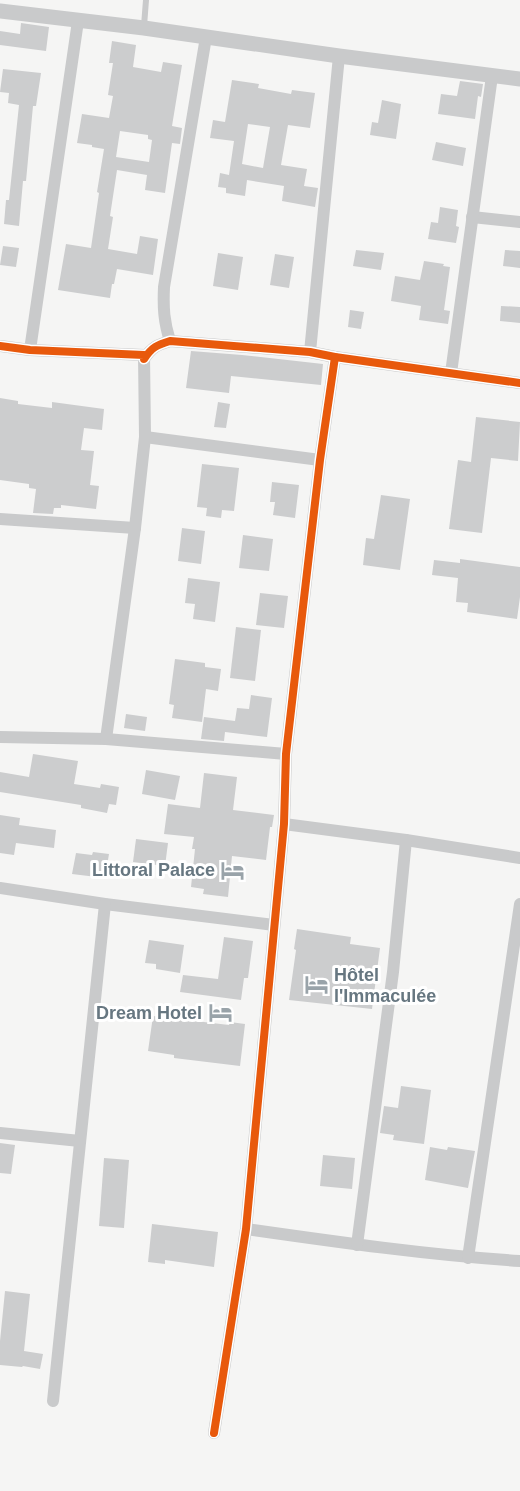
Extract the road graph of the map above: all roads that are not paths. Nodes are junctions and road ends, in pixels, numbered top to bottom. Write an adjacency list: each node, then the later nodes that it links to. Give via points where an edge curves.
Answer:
1 (146, 0): 4 (lane)
2 (0, 11): 3 (street)
3 (78, 21): 4 (street); 13 (street)
4 (144, 28): 5 (street)
5 (206, 37): 6 (street); 11 (street, via 164,287 163,307)
6 (339, 56): 7 (street); 14 (street)
7 (492, 76): 8 (street); 9 (street)
8 (520, 79)
9 (472, 217): 10 (street); 17 (street)
10 (520, 222)
11 (170, 342): 14 (street); 15 (street, via 150,350 144,359)
12 (0, 346): 13 (street)
13 (30, 350): 15 (street)
14 (310, 352): 16 (street)
15 (144, 355): 19 (street)
16 (335, 357): 17 (street); 20 (street)
17 (451, 373): 18 (street)
18 (520, 383)
19 (145, 437): 20 (street); 22 (street)
20 (320, 460): 25 (street)
21 (0, 519): 22 (street)
22 (135, 528): 24 (street)
23 (0, 737): 24 (street)
24 (106, 739): 25 (street)
25 (286, 754): 26 (street)
26 (285, 824): 27 (street); 32 (street)
27 (406, 840): 28 (street); 36 (street)
28 (520, 858)
29 (0, 888): 30 (street)
30 (105, 904): 32 (street); 34 (street)
31 (520, 904): 37 (street)
32 (274, 925): 35 (street)
33 (0, 1133): 34 (street)
34 (81, 1141): 39 (street)
35 (246, 1229): 36 (street); 40 (street)
36 (357, 1245): 37 (street)
37 (468, 1258): 38 (street)
38 (520, 1261)
39 (52, 1401)
40 (214, 1433)

